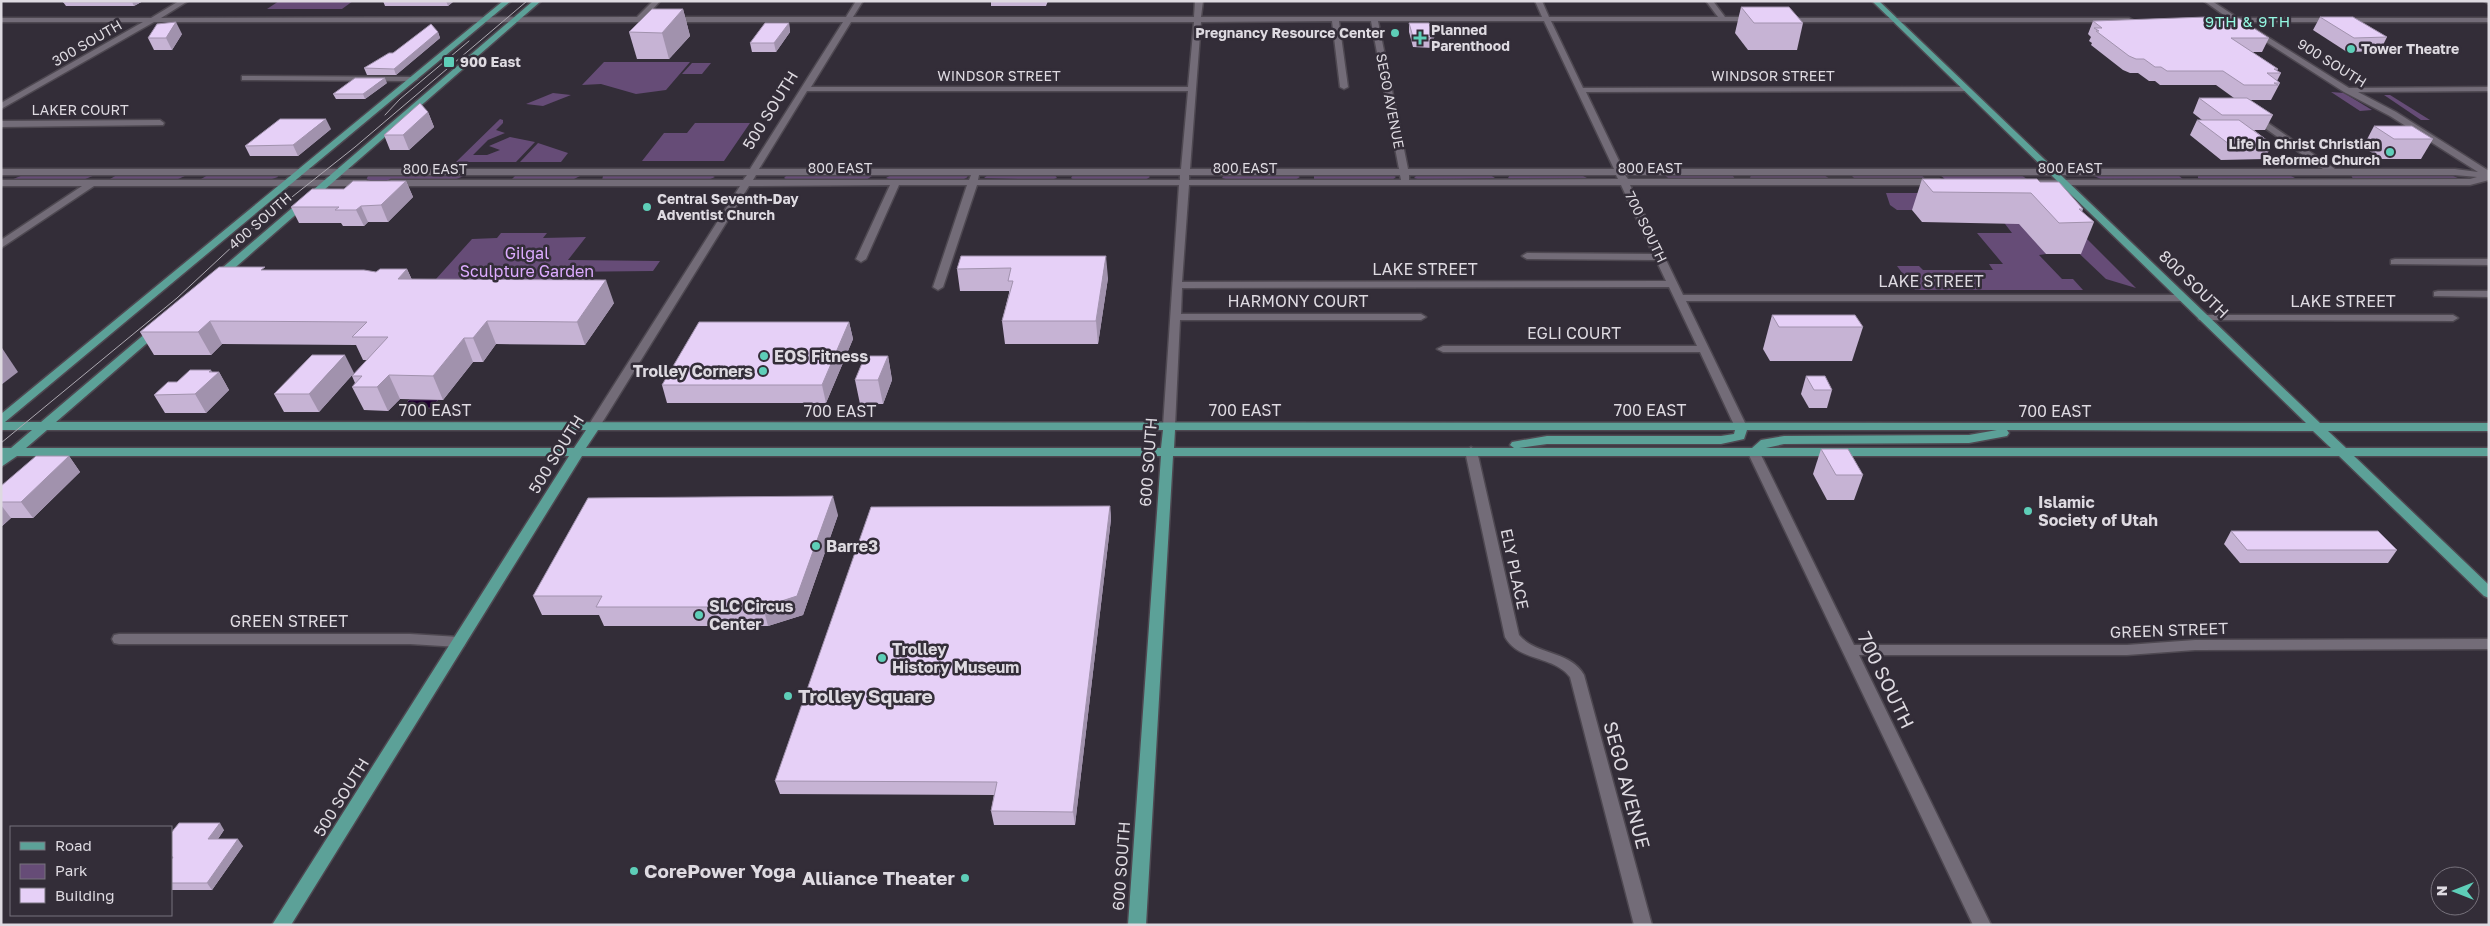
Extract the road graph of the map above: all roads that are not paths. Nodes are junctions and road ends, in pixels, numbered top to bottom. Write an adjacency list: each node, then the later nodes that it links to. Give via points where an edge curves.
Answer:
1 (185, 1): 21 (street, 300 SOUTH)
2 (508, 1): 12 (main road, 400 SOUTH)
3 (538, 1): 13 (main road, 400 SOUTH)
4 (657, 1): 14 (street)
5 (860, 1): 15 (street, 500 SOUTH)
6 (1199, 1): 16 (street, 600 SOUTH)
7 (1538, 1): 19 (street, 700 SOUTH)
8 (1709, 1): 22 (street)
9 (1875, 1): 25 (main road, 800 SOUTH)
10 (2207, 1): 28 (street, 900 SOUTH)
11 (2220, 1): 29 (street, 900 SOUTH)
12 (486, 19): 13 (street); 21 (street); 32 (main road, 400 SOUTH)
13 (518, 19): 14 (street); 47 (main road, 400 SOUTH)
14 (640, 19): 15 (street)
15 (848, 19): 16 (street); 34 (street, 500 SOUTH)
16 (1198, 19): 17 (street); 35 (street, 600 SOUTH)
17 (1335, 19): 18 (street); 33 (street)
18 (1374, 19): 19 (street); 58 (street, SEGO AVENUE)
19 (1546, 19): 22 (street); 37 (street, 700 SOUTH)
20 (1, 20): 21 (street)
21 (153, 20): 41 (street, 300 SOUTH)
22 (1724, 20): 23 (street)
23 (1766, 20)
24 (1775, 20): 25 (street)
25 (1894, 20): 26 (street); 36 (main road, 800 SOUTH)
26 (2142, 20)
27 (2214, 20): 28 (street)
28 (2237, 20): 29 (street); 38 (street, 900 SOUTH)
29 (2249, 20): 30 (street); 39 (street, 900 SOUTH)
30 (2489, 20)
31 (245, 78): 32 (street)
32 (414, 79): 57 (main road, 400 SOUTH)
33 (1344, 87)
34 (804, 89): 35 (street, WINDSOR STREET); 50 (street, 500 SOUTH)
35 (1193, 89): 69 (street, 600 SOUTH)
36 (1966, 89): 37 (street, WINDSOR STREET); 64 (main road, 800 SOUTH)
37 (1580, 90): 60 (street, 700 SOUTH)
38 (2347, 90): 39 (street); 44 (street, 900 SOUTH)
39 (2361, 90): 40 (street); 44 (street, 900 SOUTH)
40 (2489, 90)
41 (6, 102): 42 (street, 300 SOUTH)
42 (1, 107)
43 (2244, 109): 66 (street)
44 (2393, 114): 68 (street, 900 SOUTH)
45 (160, 123): 46 (street, LAKER COURT)
46 (1, 124)
47 (340, 171): 48 (street, 800 EAST); 57 (street, 800 EAST); 91 (main road, 400 SOUTH)
48 (480, 171): 49 (street, 800 EAST); 74 (street)
49 (595, 171): 50 (street, 800 EAST); 75 (street)
50 (753, 171): 51 (street, 800 EAST); 76 (street, 500 SOUTH)
51 (883, 171): 52 (street, 800 EAST); 77 (street)
52 (977, 171): 53 (street, 800 EAST); 79 (street)
53 (1065, 171): 69 (street, 800 EAST); 80 (street)
54 (1306, 171): 58 (street, 800 EAST); 69 (street, 800 EAST); 81 (street)
55 (108, 172): 56 (street, 800 EAST); 67 (street, 800 EAST); 71 (street)
56 (201, 172): 57 (street, 800 EAST); 72 (street)
57 (301, 172): 73 (main road, 400 SOUTH)
58 (1403, 172): 59 (street, 800 EAST); 82 (street, SEGO AVENUE)
59 (1498, 172): 60 (street, 800 EAST); 83 (street)
60 (1619, 172): 61 (street, 800 EAST); 84 (street, 700 SOUTH)
61 (1738, 172): 62 (street, 800 EAST); 85 (street)
62 (1833, 172): 63 (street, 800 EAST); 86 (street)
63 (1923, 172): 64 (street, 800 EAST); 87 (street)
64 (2052, 172): 65 (street, 800 EAST); 88 (main road, 800 SOUTH)
65 (2183, 172): 66 (street, 800 EAST); 89 (street)
66 (2332, 172): 68 (street, 800 EAST, via 2455,172); 90 (street)
67 (4, 173)
68 (2489, 176): 90 (street, 800 EAST, via 2470,182)
69 (1185, 177): 80 (street, 800 EAST); 81 (street, 800 EAST); 100 (street, 600 SOUTH)
70 (1, 182): 71 (street, 800 EAST)
71 (92, 182): 72 (street, 800 EAST); 92 (street)
72 (186, 182): 73 (street, 800 EAST)
73 (287, 182): 91 (street, 800 EAST); 113 (main road, 400 SOUTH)
74 (470, 182): 75 (street, 800 EAST); 91 (street, 800 EAST)
75 (586, 182): 76 (street, 800 EAST)
76 (746, 182): 77 (street, 800 EAST); 116 (street, 500 SOUTH)
77 (878, 182): 78 (street, 800 EAST)
78 (896, 182): 79 (street, 800 EAST); 95 (street)
79 (973, 182): 80 (street, 800 EAST); 101 (street)
80 (1062, 182)
81 (1307, 182): 82 (street, 800 EAST)
82 (1405, 182): 83 (street, 800 EAST)
83 (1501, 182): 84 (street, 800 EAST)
84 (1624, 182): 85 (street, 800 EAST); 94 (street, 700 SOUTH)
85 (1744, 182): 86 (street, 800 EAST)
86 (1841, 182): 87 (street, 800 EAST)
87 (1932, 182): 88 (street, 800 EAST)
88 (2062, 182): 89 (street, 800 EAST); 105 (main road, 800 SOUTH)
89 (2195, 182): 90 (street, 800 EAST)
90 (2346, 182)
91 (327, 183): 98 (main road, 400 SOUTH)
92 (1, 245)
93 (1527, 256): 94 (street)
94 (1660, 257): 99 (street, 700 SOUTH)
95 (861, 259)
96 (2395, 262): 97 (street)
97 (2489, 262)
98 (212, 282)
99 (1673, 284): 100 (street, LAKE STREET); 104 (street, 700 SOUTH)
100 (1177, 285): 106 (street, 600 SOUTH)
101 (938, 287)
102 (2438, 294): 103 (street)
103 (2489, 294)
104 (1680, 298): 105 (street, LAKE STREET); 112 (street, 700 SOUTH)
105 (2183, 298): 108 (main road, 800 SOUTH)
106 (1175, 317): 107 (street, HARMONY COURT); 117 (street, 600 SOUTH)
107 (1421, 317)
108 (2203, 318): 109 (street, LAKE STREET); 121 (main road, 800 SOUTH)
109 (2453, 318)
110 (166, 322): 115 (main road)
111 (1443, 349): 112 (street, EGLI COURT)
112 (1704, 349): 118 (street, 700 SOUTH)
113 (1, 420)
114 (1, 426): 115 (main road, 700 EAST)
115 (45, 426): 116 (main road, 700 EAST); 124 (main road)
116 (594, 426): 117 (main road, 700 EAST); 125 (main road, 500 SOUTH)
117 (1169, 426): 118 (main road, 700 EAST); 126 (main road, 600 SOUTH)
118 (1741, 427): 119 (main road, 700 EAST); 122 (main road, via 1740,436 1721,440 1547,440)
119 (2037, 427): 121 (main road, 700 EAST); 127 (main road, via 1968,438 1784,440 1765,443)
120 (2489, 427): 121 (main road, 700 EAST)
121 (2318, 428): 129 (main road, 800 SOUTH)
122 (1471, 451): 126 (main road); 127 (main road); 136 (street, ELY PLACE, via 1512,636 1528,651)
123 (1, 452): 124 (main road)
124 (15, 452): 125 (main road); 130 (main road)
125 (578, 452): 126 (main road); 133 (main road, 500 SOUTH)
126 (1167, 452): 138 (main road, 600 SOUTH)
127 (1754, 452): 129 (main road); 135 (street, 700 SOUTH)
128 (2489, 452): 129 (main road)
129 (2344, 453): 131 (main road, 800 SOUTH)
130 (1, 463)
131 (2489, 593)
132 (119, 639): 133 (street, GREEN STREET, via 377,638)
133 (459, 642): 137 (main road, 500 SOUTH)
134 (2489, 644): 135 (street, GREEN STREET, via 2195,645 2127,650)
135 (1850, 650): 140 (street, 700 SOUTH)
136 (1564, 662): 139 (street, SEGO AVENUE, via 1577,675)
137 (281, 925)
138 (1136, 925)
139 (1643, 925)
140 (1982, 925)

